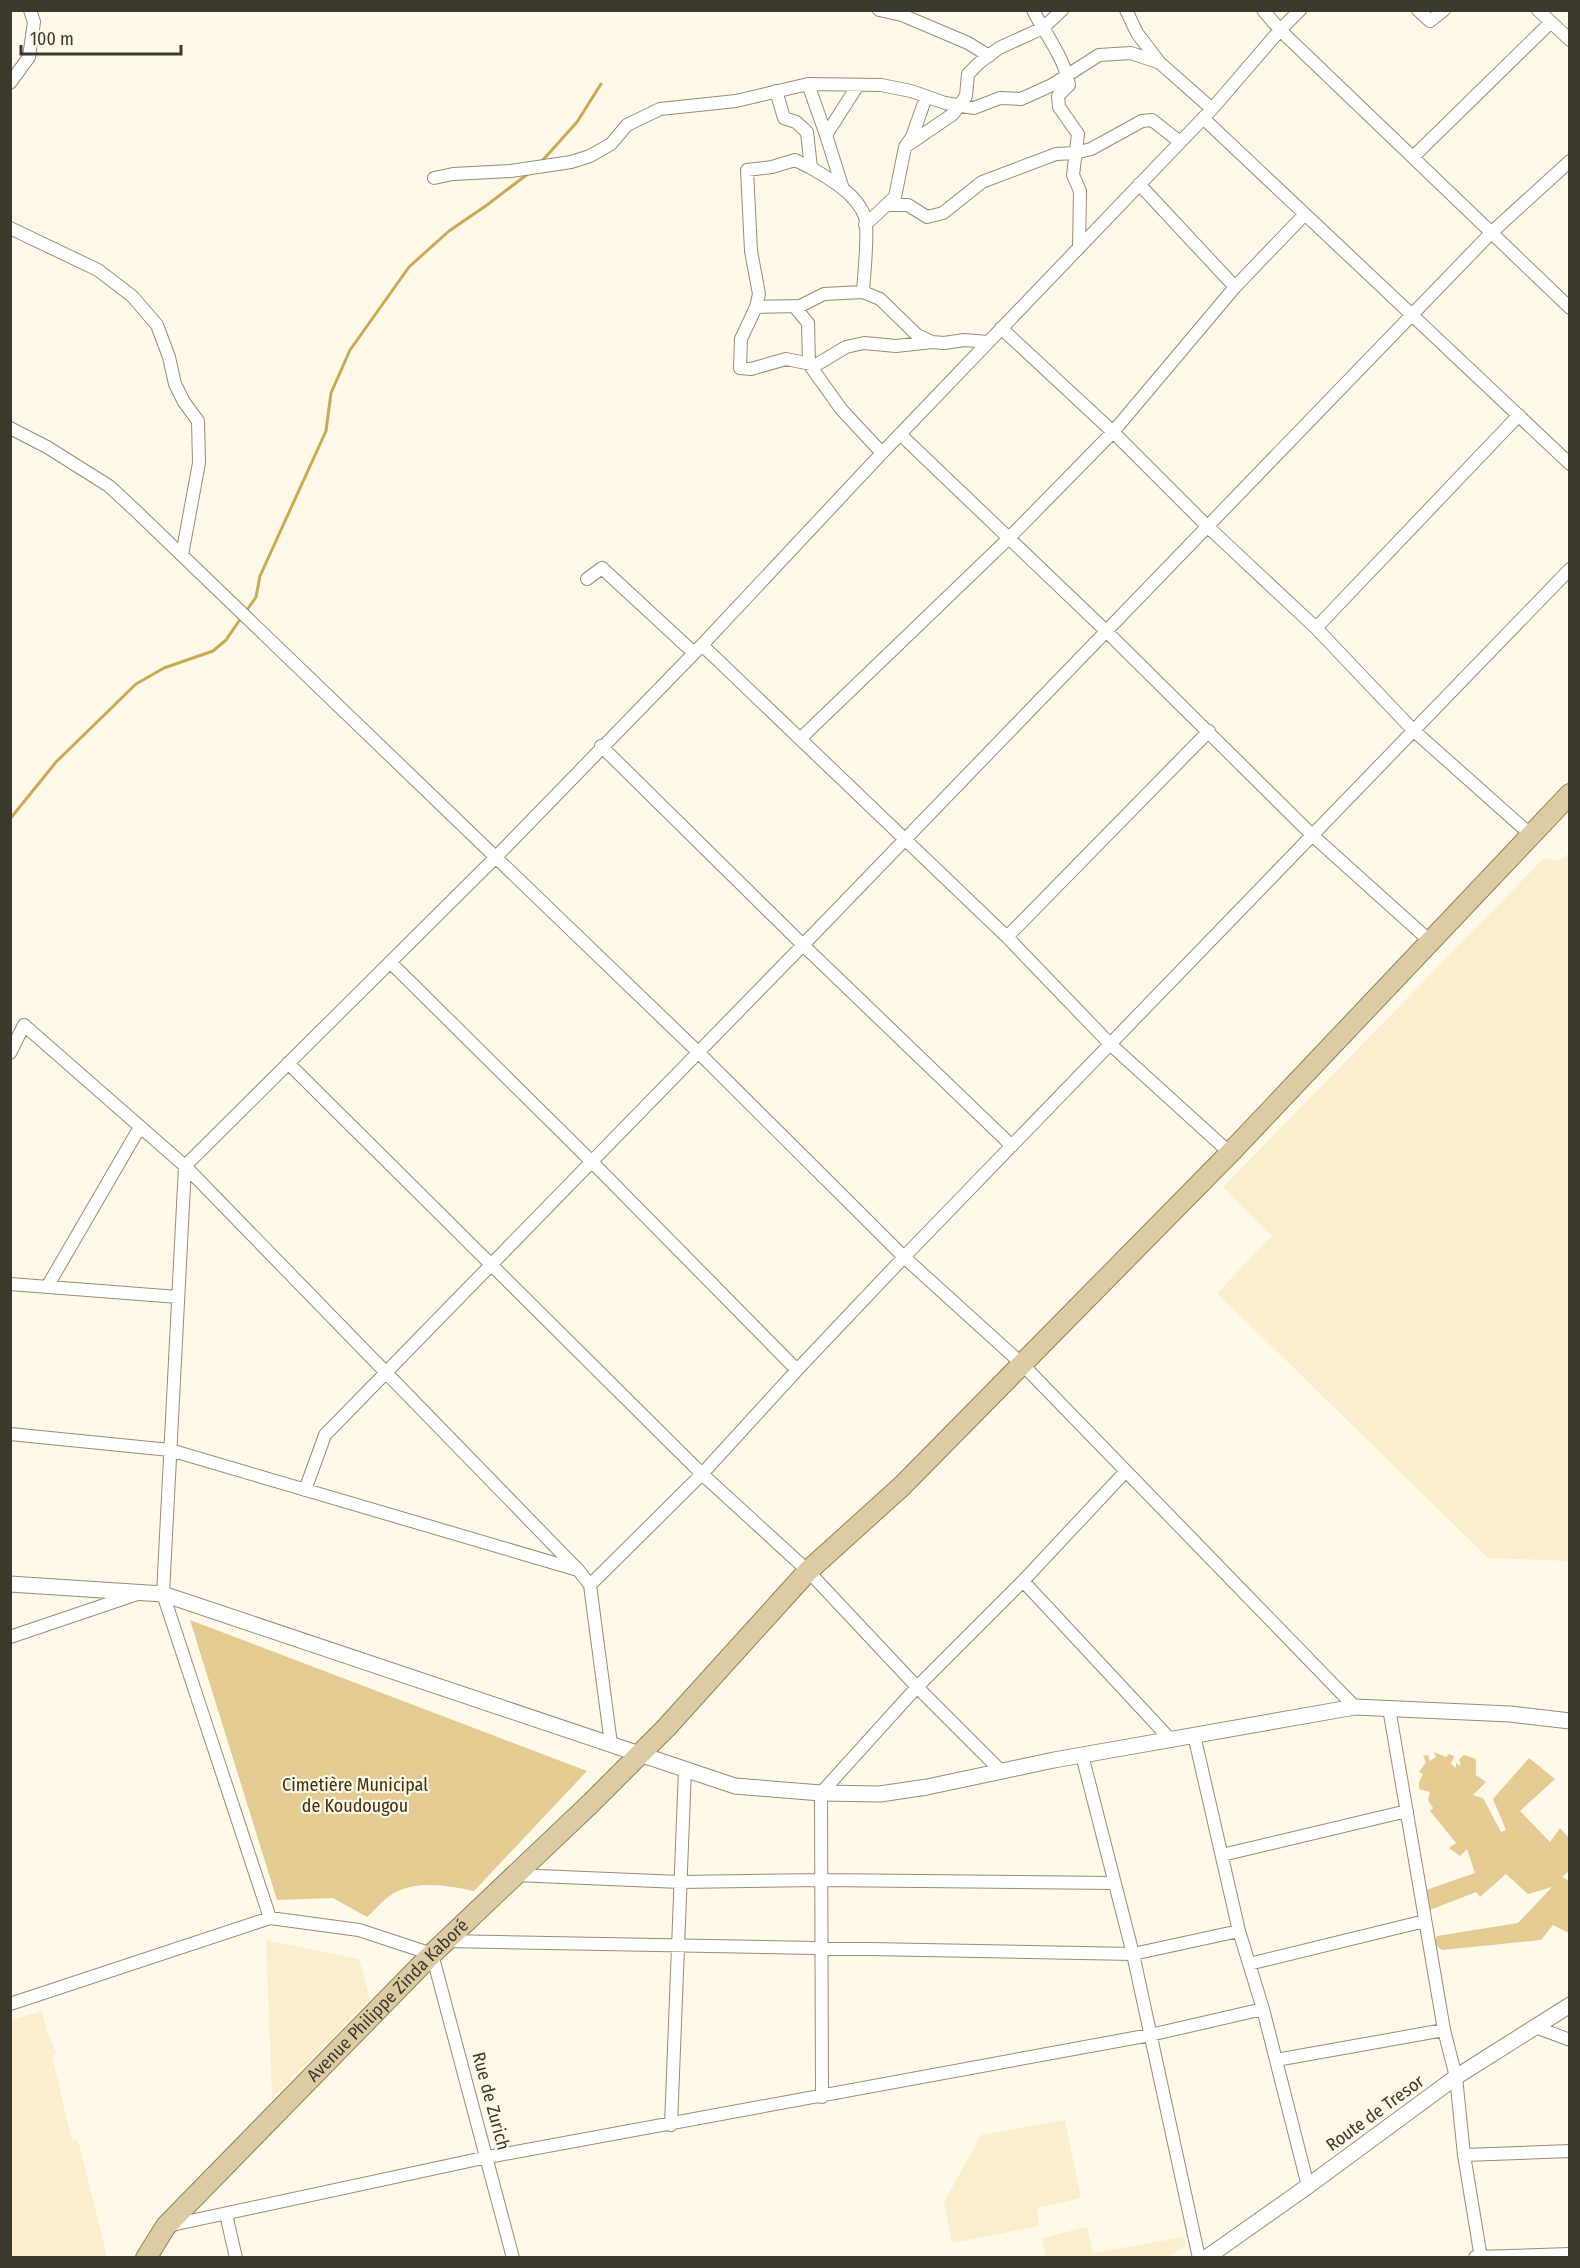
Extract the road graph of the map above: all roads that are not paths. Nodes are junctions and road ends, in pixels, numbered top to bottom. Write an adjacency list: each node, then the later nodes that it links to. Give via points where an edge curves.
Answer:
1 (30, 10): 18 (street, via 34,22 29,57)
2 (879, 10): 15 (street, via 902,15)
3 (1033, 10): 12 (street)
4 (1062, 10): 12 (street)
5 (1263, 10): 13 (street)
6 (1300, 10): 13 (street)
7 (1418, 10): 8 (street, via 1430,21)
8 (1444, 10)
9 (1538, 10): 11 (street)
10 (1127, 11): 16 (street, via 1137,33)
11 (1550, 23): 14 (street); 29 (street)
12 (1043, 28): 15 (street); 17 (street)
13 (1280, 30): 24 (street); 29 (street)
14 (1569, 40)
15 (989, 56): 23 (street, via 968,74 966,96)
16 (1160, 63): 17 (street, via 1131,53 1100,55); 24 (street)
17 (1068, 75): 23 (street, via 1021,99 1000,98 974,108); 28 (street, via 1069,85 1058,96 1059,107 1078,134)
18 (10, 83)
19 (808, 84): 20 (street); 21 (street); 25 (street)
20 (858, 85): 22 (street, via 881,85); 25 (street)
21 (776, 91): 31 (street, via 784,117 807,132); 32 (street, via 660,110 627,125 611,144 571,162)
22 (926, 97): 23 (street); 27 (street)
23 (961, 104): 27 (street, via 934,129)
24 (1207, 113): 26 (street); 36 (street)
25 (826, 135): 34 (street)
26 (1180, 142): 28 (street, via 1152,120); 33 (street)
27 (905, 147): 35 (street, via 895,197)
28 (1075, 153): 35 (street, via 1056,154 982,182 943,213 927,217 908,205); 40 (street, via 1074,175 1080,191)
29 (1414, 156): 39 (street)
30 (1569, 161): 39 (street)
31 (811, 168): 34 (street); 44 (street, via 795,160 747,170 751,251 759,294)
32 (434, 178)
33 (1139, 184): 40 (street); 41 (street)
34 (843, 190): 37 (street, via 855,202)
35 (887, 205): 37 (street)
36 (1305, 214): 41 (street); 46 (street)
37 (865, 225): 42 (street)
38 (10, 228): 59 (street, via 98,270 132,296 157,325 175,384 198,421 199,464)
39 (1492, 232): 45 (street); 46 (street)
40 (1079, 248): 47 (street)
41 (1235, 287): 53 (street)
42 (863, 292): 43 (street, via 824,294); 48 (street, via 880,299 917,335)
43 (794, 306): 44 (street); 50 (street, via 808,323)
44 (756, 307): 50 (street, via 741,339 740,368 751,369 786,359)
45 (1569, 308)
46 (1412, 314): 51 (street); 57 (street)
47 (1001, 328): 49 (street); 53 (street)
48 (932, 342): 49 (street); 50 (street, via 846,347 816,365)
49 (988, 342): 54 (street)
50 (809, 364): 55 (street, via 841,409)
51 (1519, 415): 56 (street); 62 (street)
52 (10, 428): 59 (street, via 109,486)
53 (1113, 432): 57 (street); 58 (street)
54 (900, 434): 55 (street); 58 (street)
55 (882, 453): 64 (street)
56 (1569, 464)
57 (1207, 526): 62 (street); 63 (street)
58 (1008, 539): 63 (street); 67 (street)
59 (182, 555): 73 (street)
60 (1569, 569): 65 (street)
61 (587, 579): 64 (street, via 602,568)
62 (1316, 628): 65 (street)
63 (1106, 631): 66 (street); 72 (street)
64 (698, 649): 67 (street); 68 (street)
65 (1413, 730): 70 (street); 71 (street)
66 (1209, 731): 70 (street); 74 (street)
67 (801, 738): 72 (street)
68 (601, 746): 73 (street); 76 (street)
69 (1569, 794): 71 (main road, Avenue Philippe Zinda Kaboré)
70 (1312, 835): 75 (street); 78 (street)
71 (1531, 835): 75 (main road, Avenue Philippe Zinda Kaboré)
72 (905, 838): 74 (street); 76 (street)
73 (496, 857): 77 (street); 79 (street)
74 (1007, 937): 78 (street)
75 (1431, 942): 84 (main road, Avenue Philippe Zinda Kaboré)
76 (803, 945): 79 (street); 83 (street)
77 (390, 962): 81 (street); 85 (street)
78 (1110, 1044): 83 (street); 84 (street)
79 (698, 1052): 85 (street); 87 (street)
80 (10, 1053): 82 (street, via 24,1025)
81 (288, 1063): 86 (street); 88 (street)
82 (140, 1127): 86 (street); 90 (street)
83 (1012, 1146): 87 (street)
84 (1230, 1153): 92 (main road, Avenue Philippe Zinda Kaboré)
85 (592, 1161): 88 (street); 93 (street)
86 (185, 1166): 91 (street); 94 (street)
87 (903, 1257): 92 (street); 93 (street)
88 (492, 1265): 94 (street); 98 (street)
89 (10, 1284): 90 (street)
90 (47, 1287): 91 (street)
91 (178, 1297): 96 (street)
92 (1022, 1364): 97 (street); 101 (main road, Avenue Philippe Zinda Kaboré, via 902,1486)
93 (796, 1370): 98 (street)
94 (387, 1374): 99 (street, via 325,1436); 100 (street)
95 (10, 1434): 96 (street)
96 (170, 1450): 99 (street); 106 (street)
97 (1126, 1472): 102 (street); 109 (street)
98 (702, 1474): 101 (street); 104 (street)
99 (305, 1490): 100 (street)
100 (579, 1571): 104 (street)
101 (808, 1571): 108 (street); 115 (main road, Avenue Philippe Zinda Kaboré)
102 (1023, 1581): 108 (street); 113 (street)
103 (10, 1584): 105 (street)
104 (590, 1584): 114 (street)
105 (144, 1592): 106 (street); 107 (street)
106 (163, 1594): 114 (street); 126 (street)
107 (10, 1637)
108 (917, 1687): 118 (street); 119 (street)
109 (1355, 1707): 110 (street); 112 (street)
110 (1389, 1708): 111 (street); 120 (street)
111 (1569, 1721)
112 (1194, 1735): 113 (street); 121 (street)
113 (1170, 1739): 116 (street)
114 (611, 1744): 115 (street)
115 (639, 1754): 117 (street); 122 (main road, Avenue Philippe Zinda Kaboré)
116 (1082, 1755): 118 (street); 125 (street)
117 (685, 1769): 119 (street, via 735,1786); 124 (street)
118 (1001, 1771): 119 (street, via 880,1794)
119 (821, 1793): 123 (street)
120 (1407, 1811): 121 (street); 127 (street)
121 (1222, 1855): 128 (street)
122 (515, 1875): 124 (street); 130 (main road, Avenue Philippe Zinda Kaboré)
123 (822, 1880): 124 (street); 125 (street); 131 (street)
124 (680, 1882): 129 (street)
125 (1114, 1883): 132 (street)
126 (270, 1918): 130 (street, via 359,1930); 135 (street)
127 (1425, 1921): 133 (street); 138 (street)
128 (1239, 1930): 132 (street); 133 (street)
129 (678, 1946): 130 (street); 131 (street); 144 (street)
130 (439, 1947): 147 (street, Rue de Zurich); 150 (main road, Avenue Philippe Zinda Kaboré)
131 (822, 1949): 132 (street); 143 (street)
132 (1133, 1954): 139 (street)
133 (1249, 1964): 136 (street)
134 (1569, 2003): 137 (street, Route de Tresor); 142 (street)
135 (10, 2004)
136 (1263, 2009): 139 (street); 141 (street)
137 (1535, 2027): 140 (street); 142 (street, Route de Tresor)
138 (1444, 2030): 141 (street); 142 (street)
139 (1150, 2035): 143 (street); 156 (street)
140 (1569, 2040)
141 (1276, 2060): 148 (street)
142 (1456, 2077): 146 (street); 148 (street, Route de Tresor)
143 (822, 2097): 144 (street)
144 (671, 2125): 147 (street)
145 (1569, 2151): 146 (street)
146 (1464, 2155): 152 (street)
147 (488, 2157): 149 (street); 155 (street, Rue de Zurich)
148 (1308, 2186): 157 (street, Route de Tresor)
149 (226, 2214): 150 (street); 154 (street)
150 (166, 2226): 153 (main road, Avenue Philippe Zinda Kaboré)
151 (1569, 2254): 152 (street)
152 (1479, 2257)
153 (146, 2258)
154 (236, 2258)
155 (513, 2258)
156 (1199, 2258)
157 (1206, 2258)

